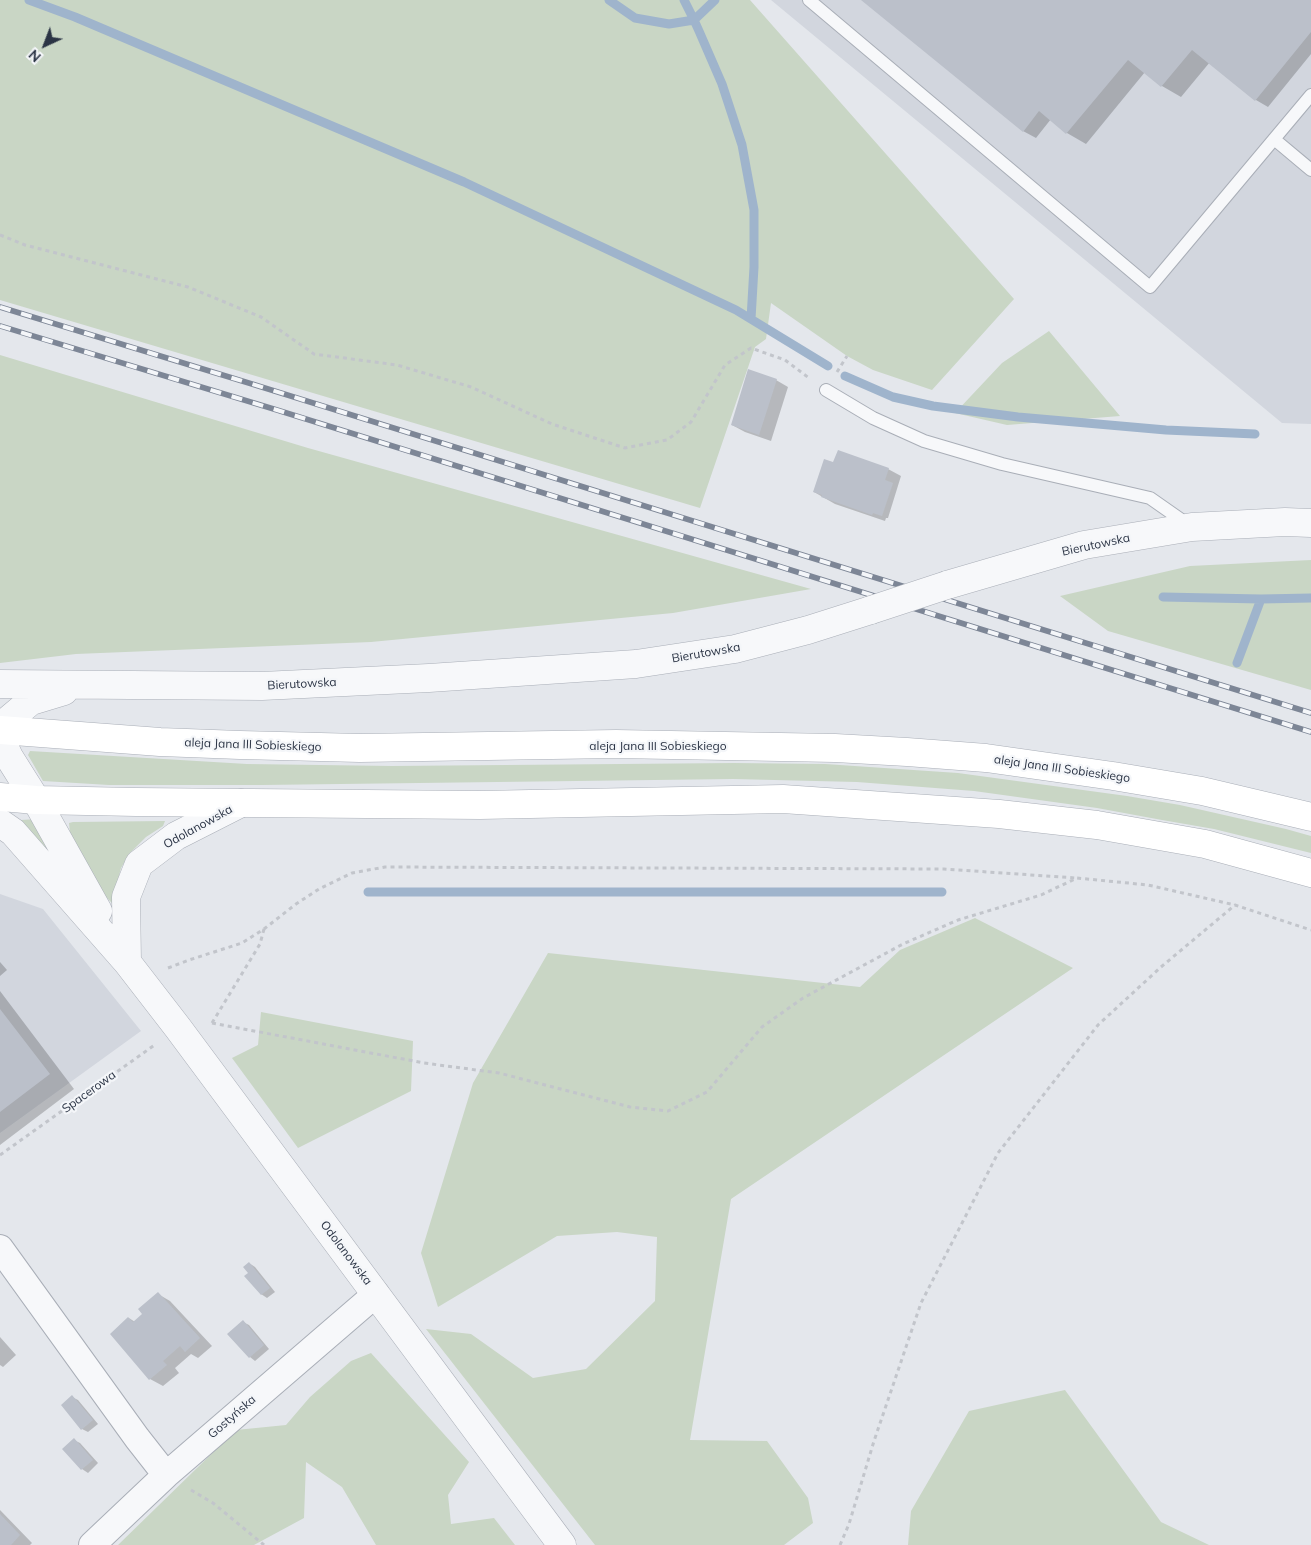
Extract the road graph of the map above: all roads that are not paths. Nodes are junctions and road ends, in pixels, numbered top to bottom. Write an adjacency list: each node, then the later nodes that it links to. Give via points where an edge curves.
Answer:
1 (809, 0): 3 (lane, via 1150,287)
2 (1311, 95): 3 (lane)
3 (1274, 139): 4 (lane)
4 (1311, 170)
5 (826, 390): 7 (lane, via 873,418 924,441 1002,464 1150,498)
6 (1311, 523): 7 (street, Bierutowska)
7 (1192, 527): 9 (street, Bierutowska, bridge, via 1084,545 736,649 636,664 262,686)
8 (0, 684): 9 (street, Bierutowska)
9 (85, 684): 10 (street, Bierutowska, via 31,701)
10 (0, 728): 15 (main road, aleja Jana III Sobieskiego, via 160,742 360,748 616,744 907,752 986,758 1113,776 1202,791)
11 (0, 737): 13 (street, Odolanowska)
12 (0, 797): 13 (main road)
13 (36, 800): 14 (main road); 18 (street, Odolanowska)
14 (241, 803): 17 (main road, via 480,805 783,799 999,814 1097,825 1206,844); 18 (street, Odolanowska, via 176,836 139,864 126,897)
15 (1311, 817)
16 (0, 823): 18 (street, Odolanowska, via 13,832)
17 (1311, 873)
18 (127, 962): 20 (street, Odolanowska)
19 (0, 1248): 21 (street)
20 (376, 1294): 21 (street, Gostyńska); 23 (street, Odolanowska)
21 (166, 1475): 22 (street, Gostyńska)
22 (92, 1545)
23 (562, 1545)

